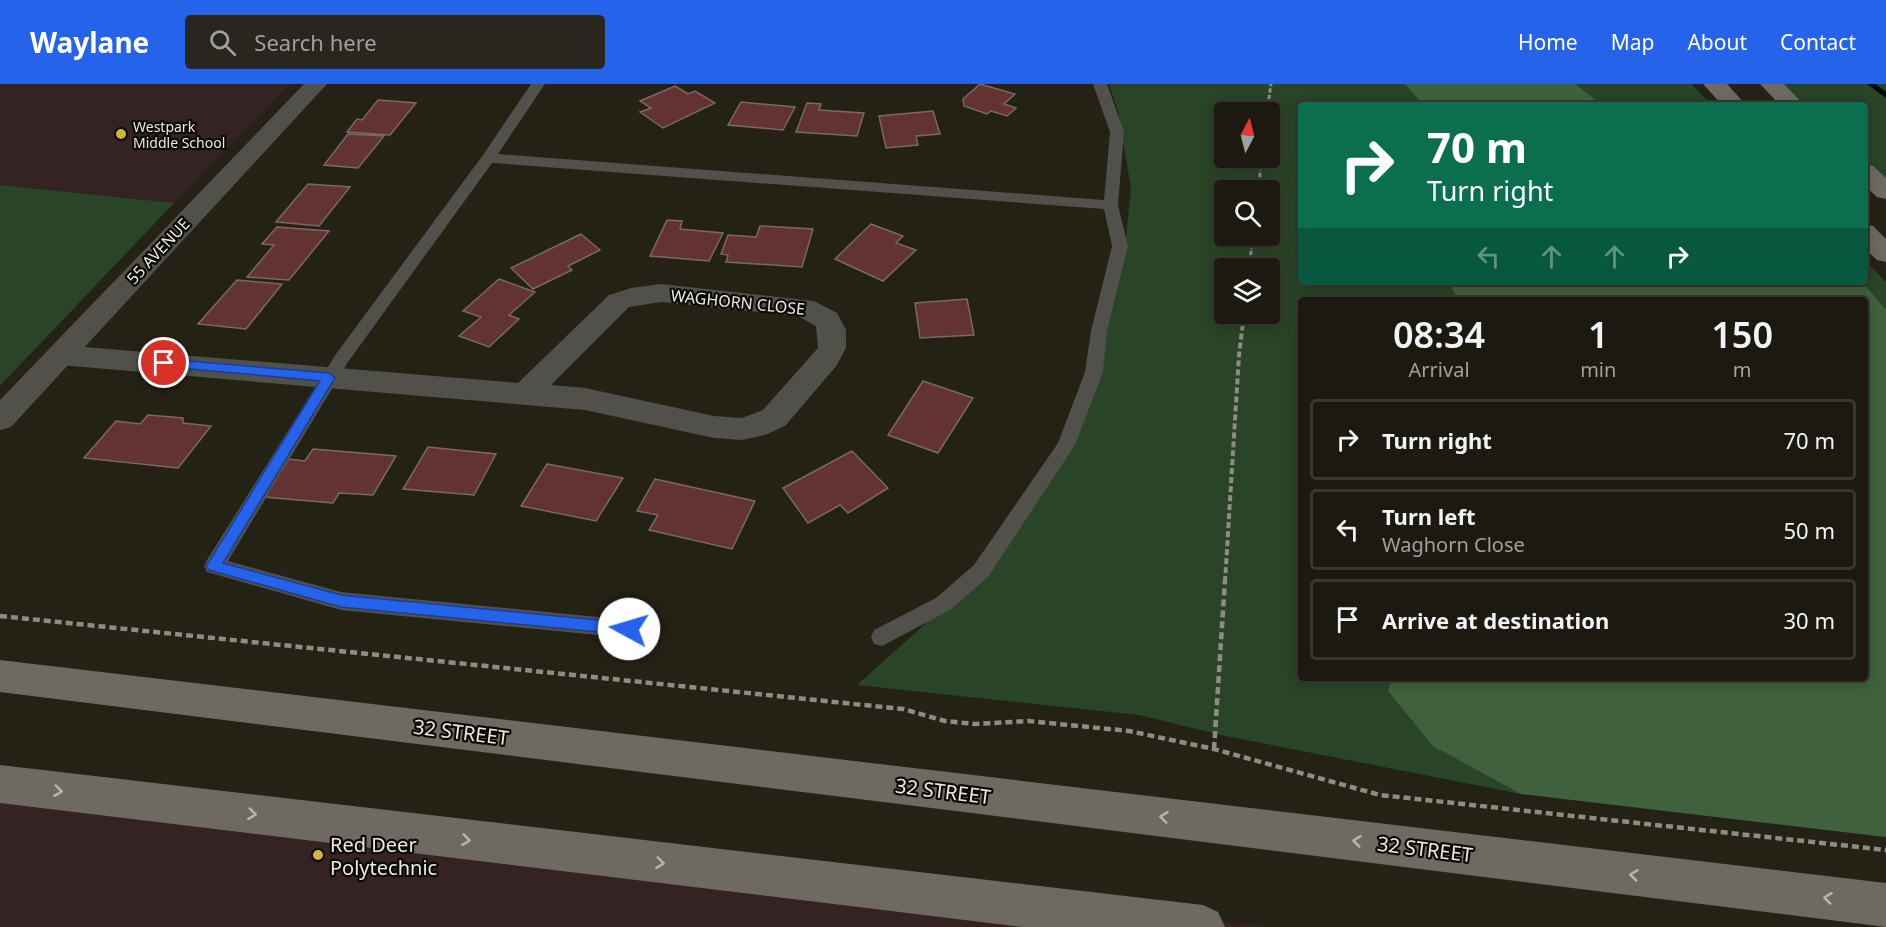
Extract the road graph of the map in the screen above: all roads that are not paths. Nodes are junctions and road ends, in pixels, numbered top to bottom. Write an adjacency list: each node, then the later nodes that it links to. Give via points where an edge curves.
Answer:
1 (316, 84): 14 (street, 55 AVENUE)
2 (538, 84): 8 (lane)
3 (1100, 84): 11 (lane, via 1117,132)
4 (1714, 84): 6 (main road)
5 (1771, 84): 7 (main road)
6 (1732, 102)
7 (1791, 102)
8 (488, 158): 11 (lane); 15 (lane)
9 (1868, 175): 10 (main road)
10 (1886, 192)
11 (1112, 206): 19 (lane, via 1120,246 1094,372 1066,446 981,571 943,604)
12 (1868, 236): 13 (main road)
13 (1886, 254)
14 (60, 355): 15 (street, WAGHORN CLOSE); 17 (street, 55 AVENUE)
15 (329, 378): 16 (street, WAGHORN CLOSE); 18 (lane, via 214,566 341,601)
16 (525, 394): 16 (street, WAGHORN CLOSE, via 597,401 714,427 754,427 774,418 827,358 832,348 832,330 827,320 804,307 661,293 631,297 608,310)
17 (0, 419)
18 (629, 629)
19 (882, 637)
20 (0, 676): 22 (main road, 32 STREET, one-way to 20)
21 (0, 784): 23 (main road, one-way to 23)
22 (1886, 905)
23 (1203, 927)

